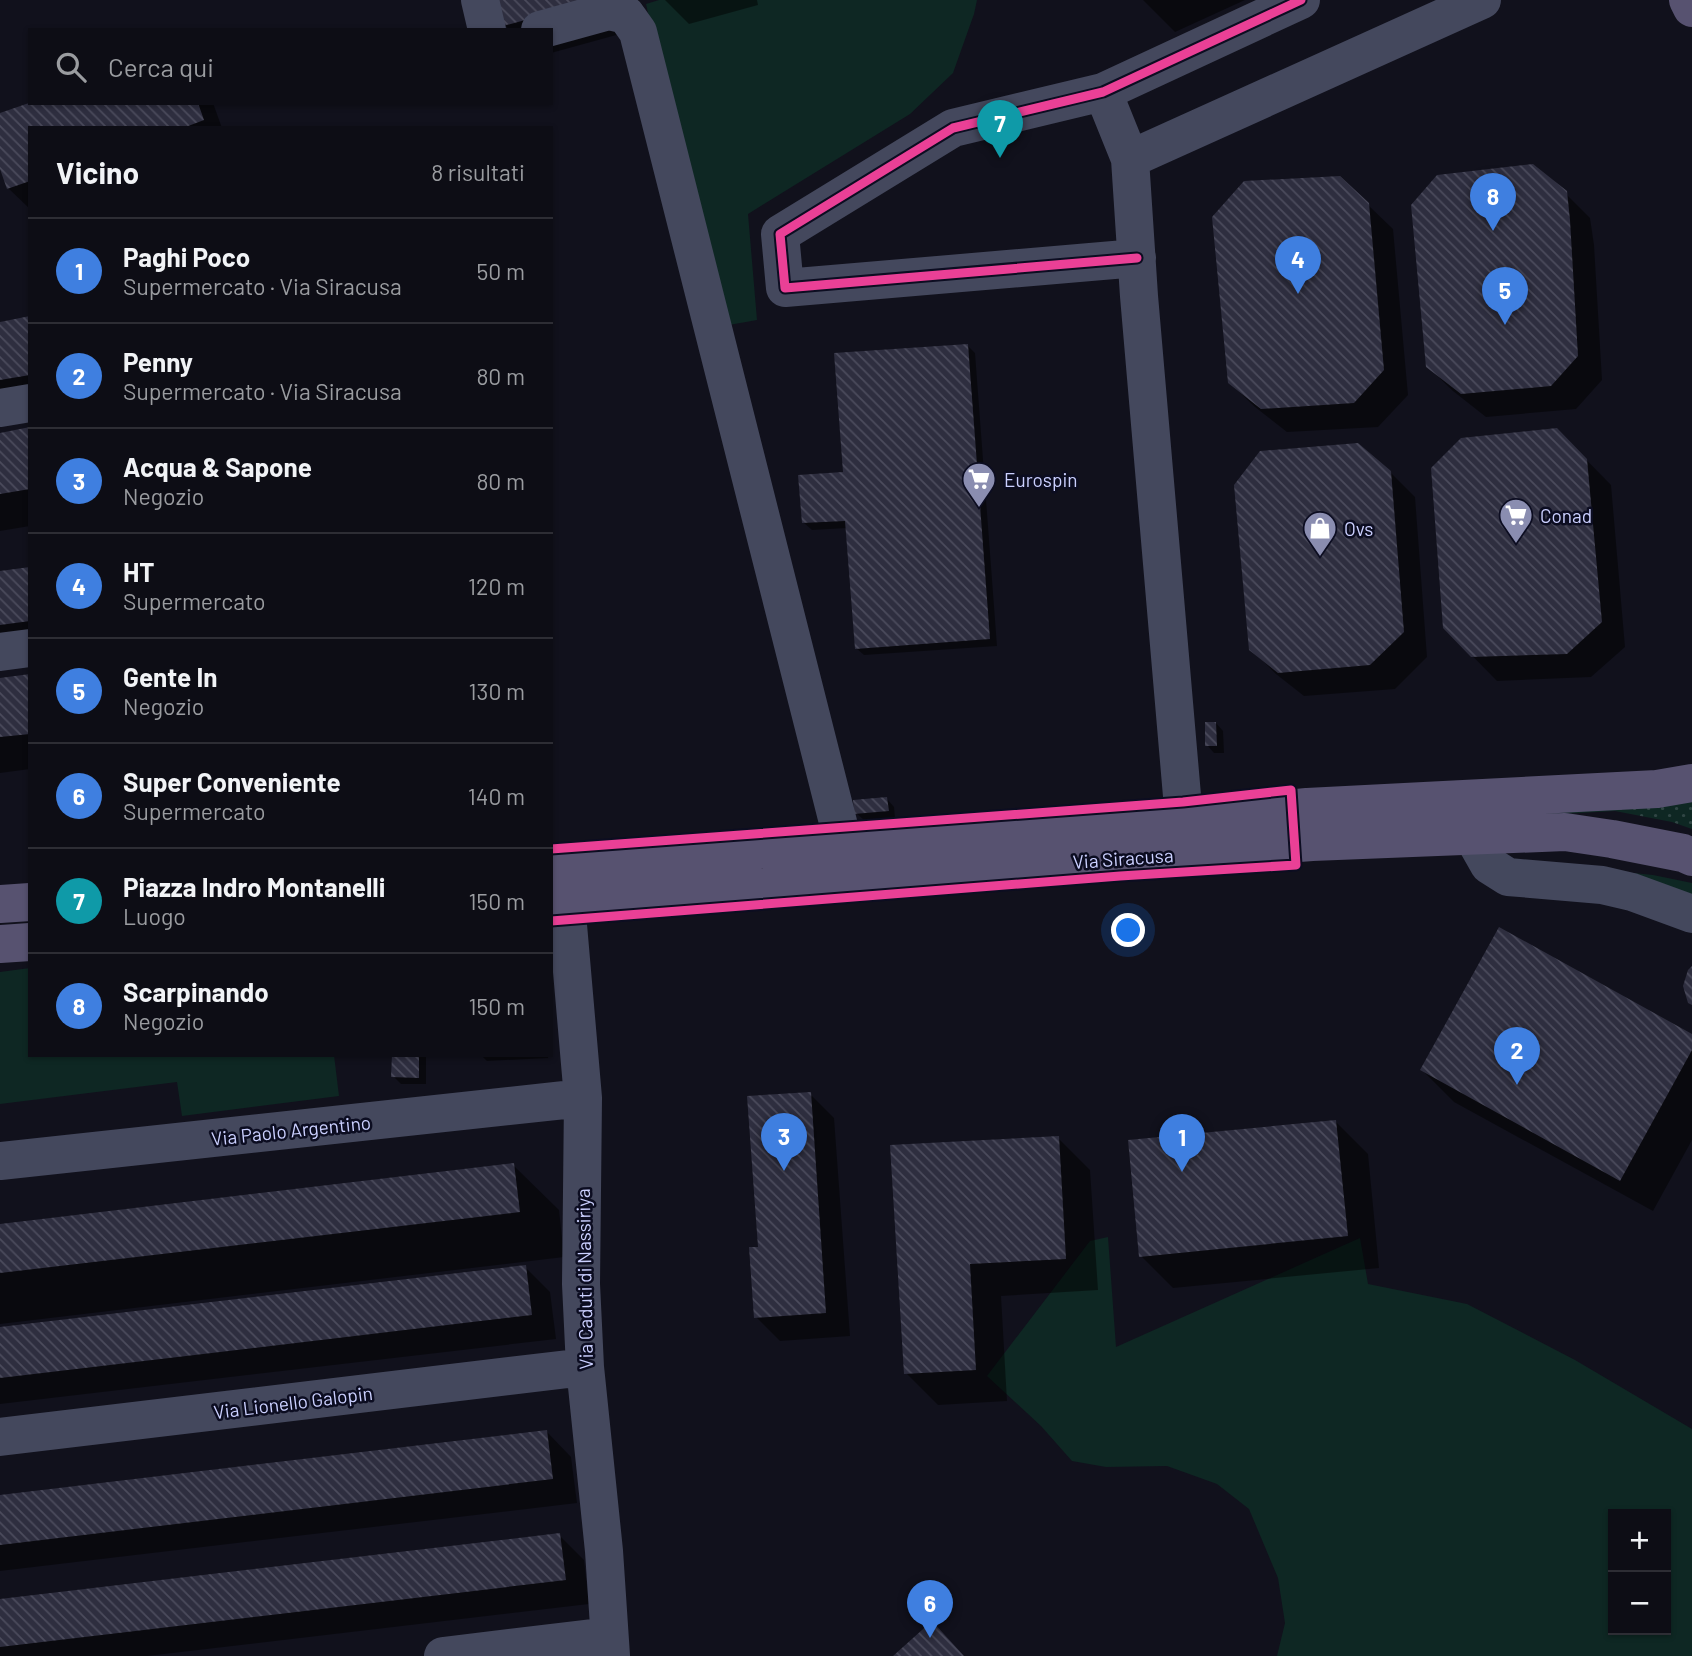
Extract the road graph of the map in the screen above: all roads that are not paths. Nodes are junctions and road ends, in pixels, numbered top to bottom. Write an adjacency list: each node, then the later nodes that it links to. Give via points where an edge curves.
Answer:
1 (480, 0): 6 (street)
2 (1301, 0): 8 (street)
3 (1482, 0): 9 (street)
4 (1688, 0): 5 (main road)
5 (1692, 8)
6 (487, 28)
7 (548, 28): 18 (street, via 609,12 626,15 638,32)
8 (1103, 92): 9 (street); 10 (street, via 953,128 780,234 785,288)
9 (1130, 159): 10 (street)
10 (1137, 258): 16 (street)
11 (28, 403): 12 (street)
12 (0, 408)
13 (28, 648): 14 (street)
14 (0, 652)
15 (1692, 783): 16 (main road, Via Siracusa, via 1657,789 1307,807)
16 (1184, 819): 18 (main road, Via Siracusa)
17 (1472, 835): 19 (main road, Via Siracusa, via 1565,832); 22 (main road, Via Siracusa, via 1312,842); 24 (street, via 1489,865 1508,877 1602,885)
18 (843, 842): 20 (main road, Via Siracusa)
19 (1692, 857)
20 (553, 864)
21 (28, 902): 23 (main road)
22 (559, 902): 27 (street, Via Caduti di Nassiriya)
23 (0, 904)
24 (1692, 914)
25 (28, 942): 26 (main road)
26 (0, 944)
27 (583, 1098): 28 (street, Via Paolo Argentino); 29 (street, Via Caduti di Nassiriya)
28 (0, 1161)
29 (585, 1367): 30 (street, Via Lionello Galopin); 31 (street, Via Caduti di Nassiriya)
30 (0, 1437)
31 (610, 1646): 32 (street)
32 (443, 1656)

